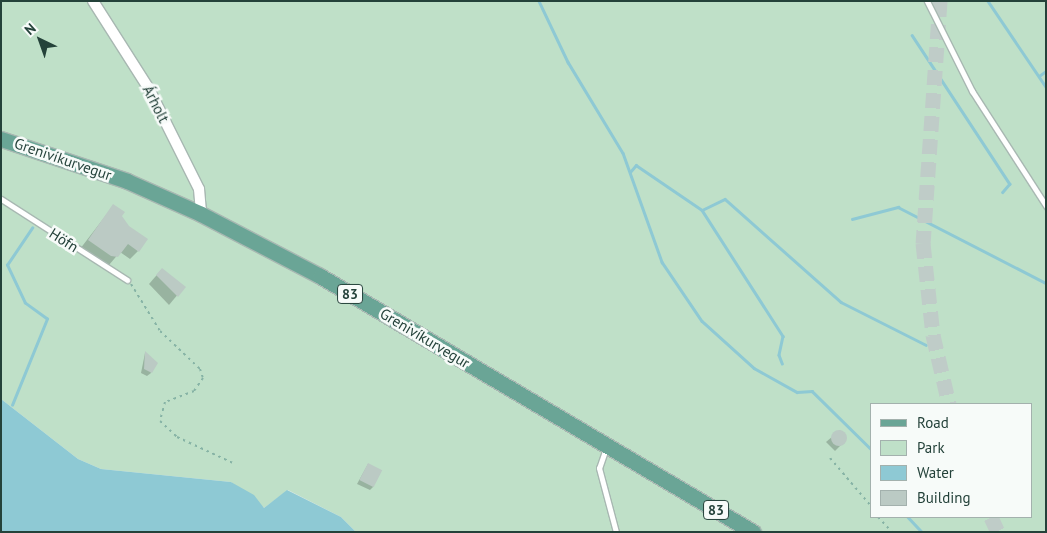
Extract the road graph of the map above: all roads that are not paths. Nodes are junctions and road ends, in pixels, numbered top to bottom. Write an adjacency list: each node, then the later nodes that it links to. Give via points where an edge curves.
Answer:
1 (93, 1): 6 (street, Árholt, via 149,89 199,189)
2 (927, 1): 5 (lane, via 972,90)
3 (1, 138): 6 (main road, Grenivíkurvegur / 83, via 127,181)
4 (1, 199): 7 (lane, Höfn)
5 (1046, 206)
6 (201, 214): 8 (main road, Grenivíkurvegur / 83, via 320,276)
7 (127, 280)
8 (607, 447): 9 (lane, via 600,468); 10 (main road, Grenivíkurvegur / 83)
9 (616, 532)
10 (753, 532)

